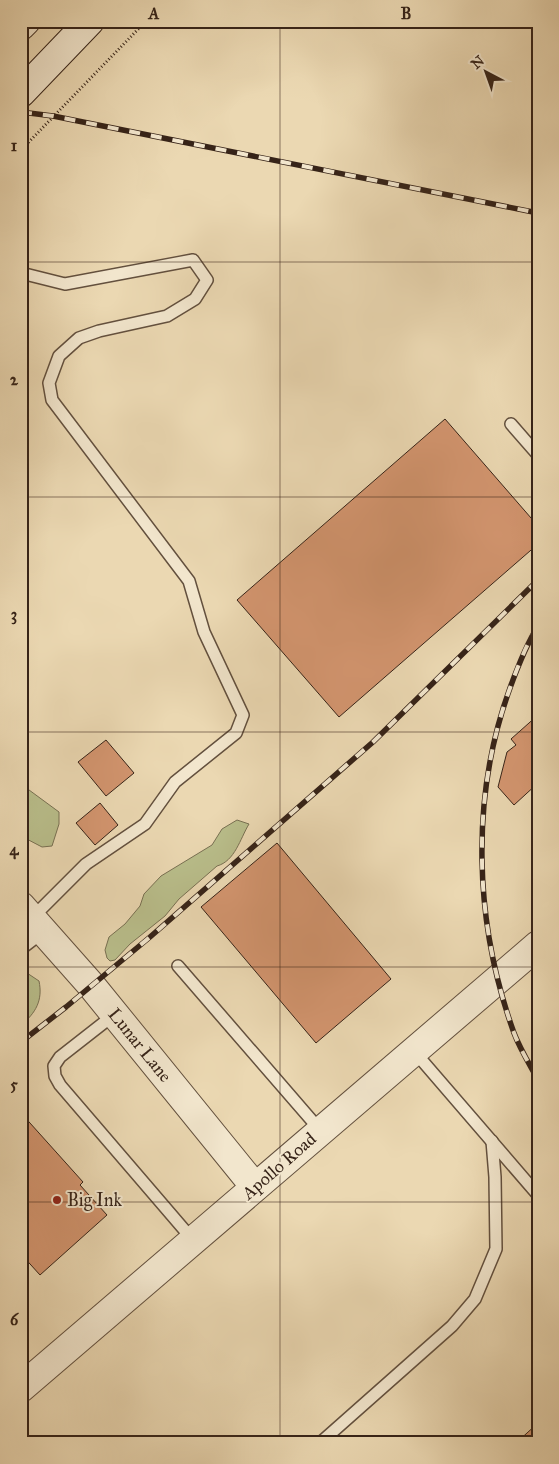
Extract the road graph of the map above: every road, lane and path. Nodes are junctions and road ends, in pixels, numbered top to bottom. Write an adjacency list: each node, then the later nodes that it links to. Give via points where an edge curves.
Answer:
1 (26, 21): 4 (street)
2 (90, 21): 5 (street)
3 (146, 21): 6 (path)
4 (21, 26)
5 (21, 93)
6 (21, 150)
7 (21, 273): 10 (lane, via 65,284 193,260 207,280 196,299 167,316 79,338 58,356 49,383 52,400 189,581 204,632 243,715 236,733 175,782 145,824 86,864)
8 (511, 424): 9 (lane)
9 (538, 455)
10 (32, 918): 12 (lane); 14 (street, Lunar Lane)
11 (538, 945): 15 (street, Apollo Road)
12 (21, 949)
13 (178, 966): 16 (lane)
14 (114, 1014): 18 (street, Lunar Lane); 20 (lane, via 60,1057 54,1066 55,1076)
15 (413, 1050): 16 (street, Apollo Road); 17 (lane)
16 (320, 1130): 18 (street, Apollo Road)
17 (492, 1141): 19 (lane); 22 (lane, via 496,1249 475,1299 452,1326)
18 (255, 1187): 20 (street, Apollo Road)
19 (538, 1195)
20 (193, 1240): 21 (street, Apollo Road)
21 (21, 1388)
22 (320, 1443)

